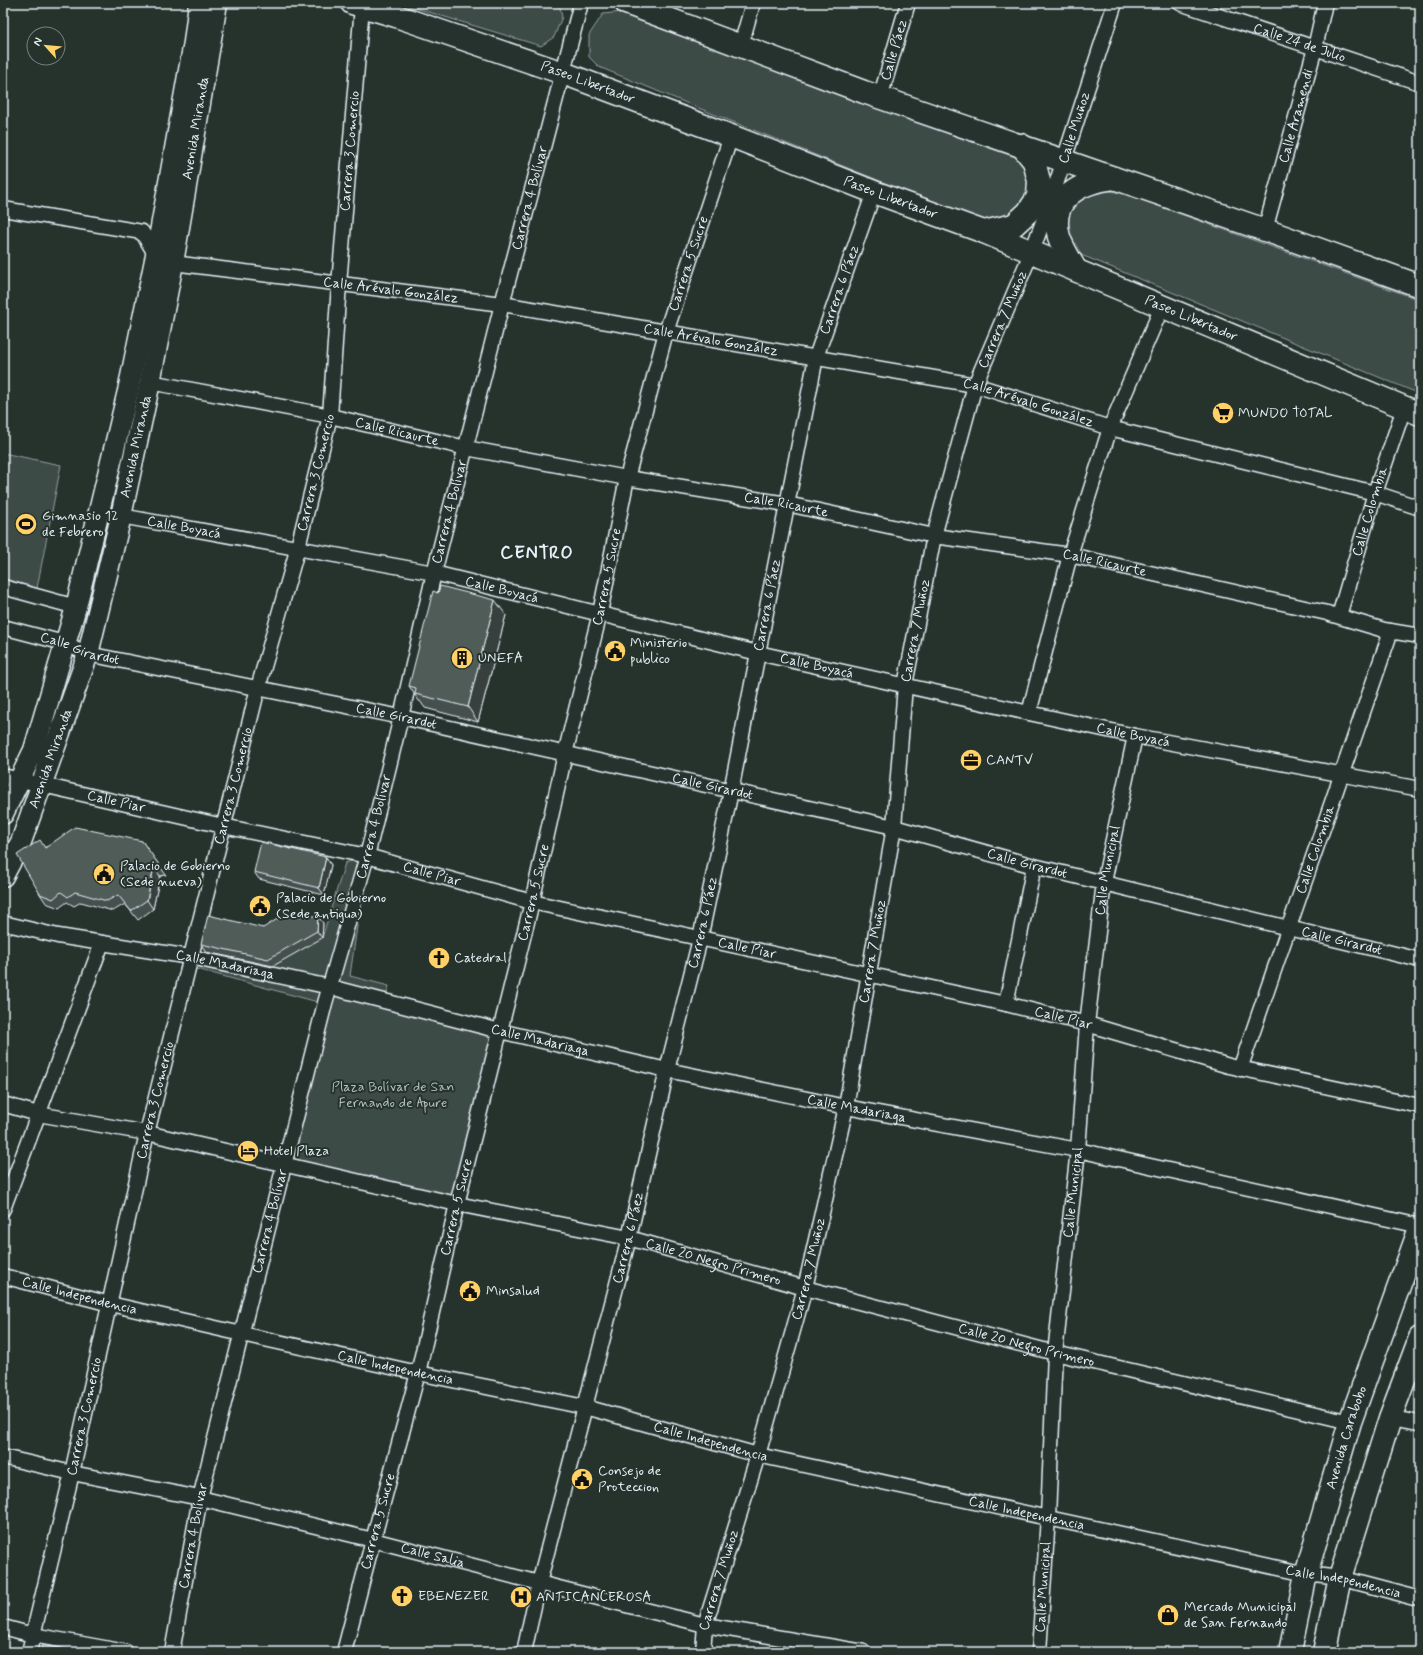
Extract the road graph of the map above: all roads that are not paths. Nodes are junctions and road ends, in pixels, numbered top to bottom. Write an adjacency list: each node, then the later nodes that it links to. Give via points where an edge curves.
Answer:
1 (200, 3): 25 (main road, Avenida Miranda)
2 (217, 3): 25 (main road, Avenida Miranda)
3 (581, 3): 13 (street, Carrera 4 Bolívar)
4 (626, 3): 11 (highway)
5 (753, 3): 11 (street)
6 (908, 3): 15 (street, Calle Páez)
7 (1115, 3): 18 (street, Calle Muñoz)
8 (1180, 3): 12 (street, Calle 24 de Julio)
9 (1325, 3): 12 (street, Calle Aramendi)
10 (357, 4): 13 (highway, Paseo Libertador); 27 (street, Carrera 3 Comercio)
11 (741, 45): 15 (highway)
12 (1315, 48): 14 (street, Calle 24 de Julio); 22 (street, Calle Aramendi)
13 (563, 72): 16 (highway, Paseo Libertador); 29 (street, Carrera 4 Bolívar)
14 (1420, 83)
15 (880, 98): 17 (highway)
16 (731, 136): 20 (highway, Paseo Libertador); 31 (street, Carrera 5 Sucre)
17 (1021, 145): 18 (highway); 23 (highway, via 1034,161 1039,181 1038,197 1028,212 1014,225)
18 (1065, 160): 19 (highway); 24 (street, Calle Muñoz)
19 (1114, 178): 22 (highway); 26 (highway, via 1097,180 1072,191 1062,204 1057,220 1059,238)
20 (874, 192): 23 (highway, Paseo Libertador); 32 (street, Carrera 6 Páez)
21 (3, 209): 25 (street, via 142,232)
22 (1265, 230): 28 (highway)
23 (984, 232): 24 (highway, Paseo Libertador)
24 (1032, 251): 26 (highway, Paseo Libertador); 34 (street, Carrera 7 Muñoz)
25 (164, 259): 27 (street, Calle Arévalo González); 33 (main road, Avenida Miranda); 49 (main road, Avenida Miranda, via 128,391)
26 (1076, 270): 30 (highway, Paseo Libertador)
27 (339, 284): 29 (street, Calle Arévalo González); 36 (street, Carrera 3 Comercio)
28 (1420, 286)
29 (502, 304): 31 (street, Calle Arévalo González); 38 (street, Carrera 4 Bolívar)
30 (1162, 306): 35 (highway, Paseo Libertador); 37 (street)
31 (666, 332): 32 (street, Calle Arévalo González); 39 (street, Carrera 5 Sucre)
32 (816, 357): 34 (street, Calle Arévalo González); 41 (street, Carrera 6 Páez)
33 (150, 382): 36 (street, Calle Ricaurte); 43 (main road, Avenida Miranda)
34 (974, 385): 37 (street, Calle Arévalo González); 44 (street, Carrera 7 Muñoz)
35 (1412, 411): 40 (street, Calle Colombia)
36 (330, 416): 38 (street, Calle Ricaurte); 45 (street, Carrera 3 Comercio)
37 (1110, 428): 40 (street, Calle Arévalo González); 46 (street)
38 (466, 448): 39 (street, Calle Ricaurte); 47 (street, Carrera 4 Bolívar)
39 (627, 478): 41 (street, Calle Ricaurte); 50 (street, Carrera 5 Sucre)
40 (1375, 494): 42 (street, Calle Arévalo González); 51 (street, Calle Colombia)
41 (787, 504): 44 (street, Calle Ricaurte); 56 (street, Carrera 6 Páez)
42 (1420, 508)
43 (121, 516): 45 (street, Calle Boyacá); 57 (main road, Avenida Miranda)
44 (934, 536): 46 (street, Calle Ricaurte); 58 (street, Carrera 7 Muñoz)
45 (298, 547): 47 (street, Calle Boyacá); 59 (street, Carrera 3 Comercio)
46 (1070, 555): 51 (street, Calle Ricaurte); 60 (street)
47 (434, 573): 50 (street, Calle Boyacá); 61 (street, Carrera 4 Bolívar)
48 (3, 587): 49 (street)
49 (76, 607): 55 (main road, Avenida Miranda)
50 (600, 613): 56 (street, Calle Boyacá); 63 (street, Carrera 5 Sucre)
51 (1339, 616): 53 (street, Calle Ricaurte)
52 (3, 628): 55 (street, Calle Girardot)
53 (1391, 631): 54 (street, Calle Ricaurte); 64 (street, Calle Colombia)
54 (1420, 636)
55 (64, 643): 57 (street, Calle Girardot); 65 (main road, Avenida Miranda, via 34,750)
56 (758, 653): 58 (street, Calle Boyacá); 68 (street, Carrera 6 Páez)
57 (88, 654): 59 (street, Calle Girardot); 66 (main road, Avenida Miranda)
58 (905, 685): 60 (street, Calle Boyacá); 71 (street, Carrera 7 Muñoz)
59 (258, 688): 61 (street, Calle Girardot); 70 (street, Carrera 3 Comercio)
60 (1029, 713): 62 (street, Calle Boyacá)
61 (401, 717): 63 (street, Calle Girardot); 72 (street, Carrera 4 Bolívar)
62 (1135, 736): 64 (street, Calle Boyacá); 75 (street, Calle Municipal)
63 (565, 754): 68 (street, Calle Girardot); 76 (street, Carrera 5 Sucre)
64 (1343, 774): 67 (street, Calle Boyacá); 78 (street, Calle Colombia)
65 (11, 777): 66 (street, Calle Piar); 69 (main road, Avenida Miranda)
66 (42, 784): 70 (street, Calle Piar); 74 (main road, Avenida Miranda, via 21,842)
67 (1420, 789)
68 (731, 791): 71 (street, Calle Girardot); 79 (street, Carrera 6 Páez)
69 (3, 814)
70 (223, 826): 72 (street, Calle Piar); 81 (street, Carrera 3 Comercio)
71 (894, 827): 73 (street, Calle Girardot); 83 (street, Carrera 7 Muñoz)
72 (367, 856): 76 (street, Calle Piar); 84 (street, Carrera 4 Bolívar)
73 (1034, 866): 75 (street, Calle Girardot); 85 (street)
74 (3, 876)
75 (1104, 882): 78 (street, Calle Girardot); 86 (street, Calle Municipal)
76 (532, 902): 79 (street, Calle Piar); 87 (street, Carrera 5 Sucre)
77 (3, 923): 80 (street, Calle Madariaga)
78 (1290, 928): 82 (street, Calle Girardot); 88 (street, Calle Colombia)
79 (700, 939): 83 (street, Calle Piar); 89 (street, Carrera 6 Páez)
80 (102, 943): 81 (street, Calle Madariaga); 93 (street)
81 (190, 957): 84 (street, Calle Madariaga); 94 (street, Carrera 3 Comercio)
82 (1420, 960)
83 (869, 974): 85 (street, Calle Piar); 92 (street, Carrera 7 Muñoz)
84 (330, 987): 87 (street, Calle Madariaga); 96 (street, Carrera 4 Bolívar)
85 (1006, 1004): 86 (street, Calle Piar)
86 (1088, 1024): 88 (street, Calle Piar); 95 (street, Calle Municipal)
87 (500, 1031): 89 (street, Calle Madariaga); 97 (street, Carrera 5 Sucre)
88 (1240, 1069): 91 (street, Calle Piar)
89 (667, 1070): 92 (street, Calle Madariaga); 100 (street, Carrera 6 Páez)
90 (3, 1104): 93 (street, Calle 20 Negro Primero)
91 (1420, 1106)
92 (846, 1107): 95 (street, Calle Madariaga); 102 (street, Carrera 7 Muñoz)
93 (38, 1114): 94 (street, Calle 20 Negro Primero); 98 (street)
94 (147, 1132): 96 (street, Calle 20 Negro Primero); 103 (street, Carrera 3 Comercio)
95 (1078, 1150): 99 (street, Calle Madariaga); 106 (street, Calle Municipal)
96 (285, 1165): 97 (street, Calle 20 Negro Primero); 104 (street, Carrera 4 Bolívar)
97 (457, 1204): 100 (street, Calle 20 Negro Primero); 107 (street, Carrera 5 Sucre)
98 (3, 1208)
99 (1420, 1227): 110 (highway, Avenida Carabobo)
100 (628, 1238): 102 (street, Calle 20 Negro Primero); 108 (street, Carrera 6 Páez)
101 (3, 1276): 103 (street, Calle Independencia)
102 (805, 1288): 106 (street, Calle 20 Negro Primero); 112 (street, Carrera 7 Muñoz)
103 (110, 1304): 104 (street, Calle Independencia); 114 (street, Carrera 3 Comercio)
104 (242, 1334): 107 (street, Calle Independencia); 115 (street, Carrera 4 Bolívar)
105 (1420, 1338): 109 (highway)
106 (1055, 1353): 110 (street, Calle 20 Negro Primero); 116 (street, Calle Municipal)
107 (418, 1373): 108 (street, Calle Independencia); 117 (street, Carrera 5 Sucre)
108 (585, 1407): 112 (street, Calle Independencia); 120 (street, Carrera 6 Páez)
109 (1390, 1418): 111 (street); 119 (highway)
110 (1350, 1422): 118 (highway, Avenida Carabobo)
111 (1420, 1423)
112 (758, 1455): 116 (street, Calle Independencia); 122 (street, Carrera 7 Muñoz)
113 (3, 1457): 114 (street, Calle Salia)
114 (72, 1473): 115 (street, Calle Salia); 124 (street, Carrera 3 Comercio)
115 (200, 1498): 117 (street, Calle Salia); 127 (street, Carrera 4 Bolívar)
116 (1048, 1517): 118 (street, Calle Independencia); 132 (street, Calle Municipal)
117 (373, 1540): 120 (street, Calle Salia); 128 (street, Carrera 5 Sucre)
118 (1306, 1574): 119 (street, Calle Independencia); 133 (highway, Avenida Carabobo)
119 (1340, 1578): 121 (street, Calle Independencia); 134 (highway)
120 (539, 1583): 122 (street, Calle Salia); 129 (street, Carrera 6 Páez)
121 (1420, 1599)
122 (705, 1624): 130 (street, Carrera 7 Muñoz); 131 (street, Calle Salia)
123 (3, 1627): 124 (street)
124 (33, 1636): 125 (street, Carrera 3 Comercio); 126 (street)
125 (30, 1652)
126 (126, 1652)
127 (172, 1652)
128 (344, 1652)
129 (524, 1652)
130 (703, 1652)
131 (864, 1652)
132 (1039, 1652)
133 (1290, 1652)
134 (1324, 1652)

